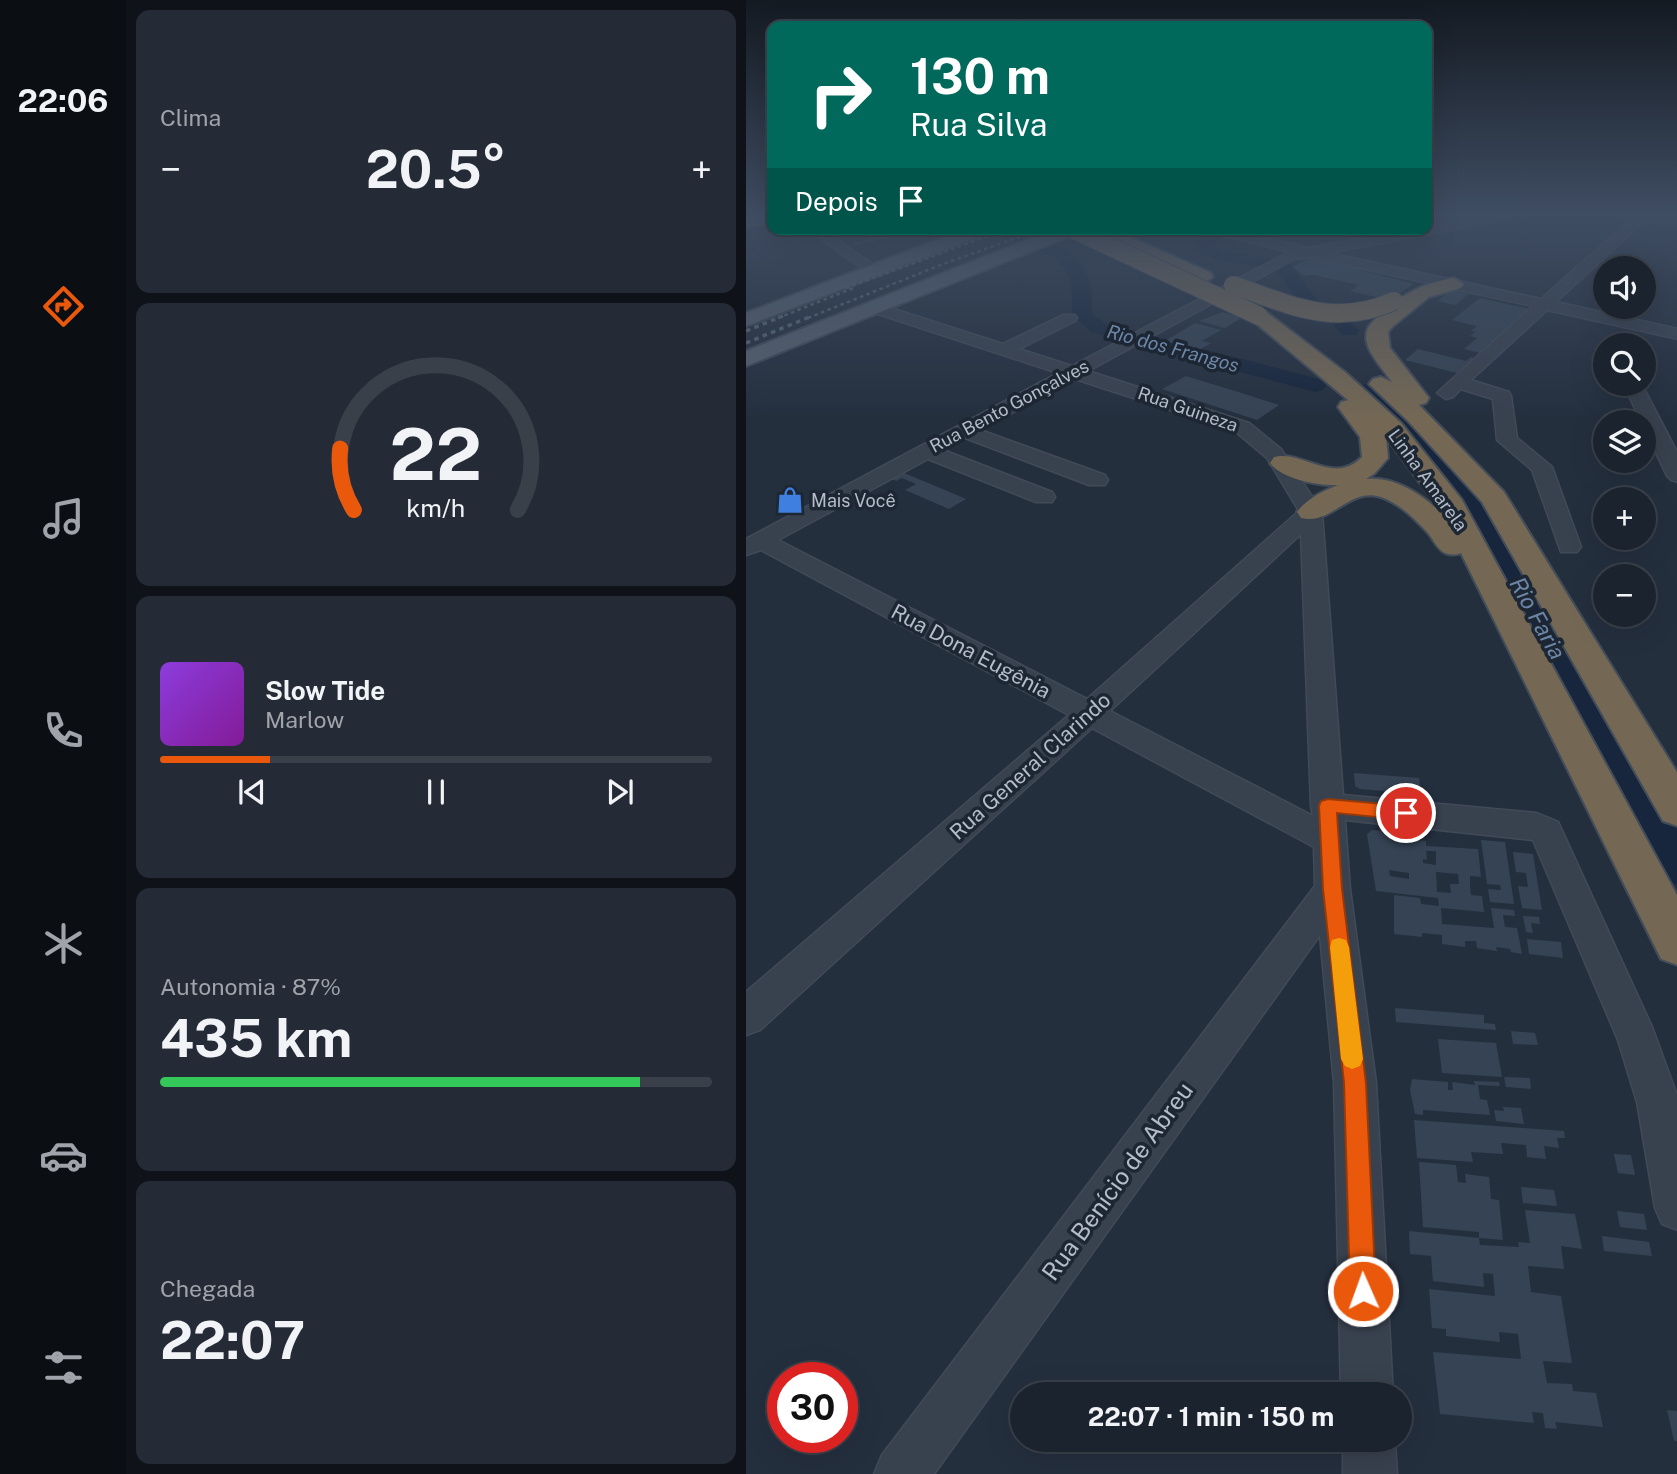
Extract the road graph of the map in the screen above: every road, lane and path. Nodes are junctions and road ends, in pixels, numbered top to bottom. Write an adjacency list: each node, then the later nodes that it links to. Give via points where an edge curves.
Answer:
1 (849, 281): 15 (main road)
2 (944, 281): 12 (main road)
3 (1192, 281): 13 (highway, Linha Amarela, bridge)
4 (1212, 281): 13 (highway, Linha Amarela)
5 (1219, 281): 7 (highway, bridge, via 1334,317 1367,314 1394,301)
6 (1244, 281): 23 (street, Rua Bento Gonçalves)
7 (1419, 281)
8 (1438, 281): 10 (street)
9 (1571, 281): 11 (street)
10 (1454, 284): 11 (street); 27 (highway, via 1435,286 1407,303 1385,321 1376,340 1432,419)
11 (1545, 304): 16 (street); 35 (street, via 1452,387 1502,396 1507,440 1542,467)
12 (876, 308): 21 (street, Rua Guineza); 22 (main road)
13 (1266, 313): 19 (highway, Linha Amarela); 20 (highway, Linha Amarela)
14 (1069, 318): 21 (street)
15 (746, 320)
16 (1650, 327): 17 (street); 18 (street)
17 (1647, 333)
18 (1678, 334)
19 (1287, 338): 29 (highway, via 1367,425 1375,458 1354,475 1325,477); 36 (highway, Linha Amarela, via 1360,398 1416,457 1464,527)
20 (1335, 347)
21 (1006, 349): 23 (street, Rua Guineza)
22 (746, 359)
23 (1074, 371): 26 (street, Rua Bento Gonçalves); 29 (street, Rua Guineza, via 1242,427)
24 (1368, 372): 27 (highway, Linha Amarela)
25 (1638, 396): 30 (street)
26 (963, 431): 28 (street, Rua Bento Gonçalves); 31 (street)
27 (1443, 443): 38 (highway, Linha Amarela, via 1493,498 1515,531)
28 (926, 451): 32 (street); 34 (street, Rua Bento Gonçalves)
29 (1283, 463): 33 (street, Rua Guineza)
30 (1678, 476)
31 (1097, 481)
32 (1044, 497)
33 (1311, 512): 36 (highway, via 1330,496 1354,488 1377,488 1404,496 1437,523); 37 (street, Rua General Clarindo); 39 (street, Rua Guineza)
34 (751, 543): 37 (street, Rua Dona Eugênia)
35 (1569, 547)
36 (1497, 595): 41 (highway, Linha Amarela)
37 (1090, 713): 39 (street, Rua Dona Eugênia); 42 (street, Rua General Clarindo)
38 (1678, 810)
39 (1329, 823): 40 (street, Rua Guineza); 43 (street, via 1536,826 1546,831 1638,1040 1658,1102)
40 (1333, 889): 44 (street, Rua Guineza, via 1355,1083); 46 (street, Rua Benício de Abreu)
41 (1678, 944)
42 (746, 1017)
43 (1678, 1208)
44 (1366, 1382)
45 (1369, 1452): 47 (street)
46 (901, 1474)
47 (1370, 1474)

